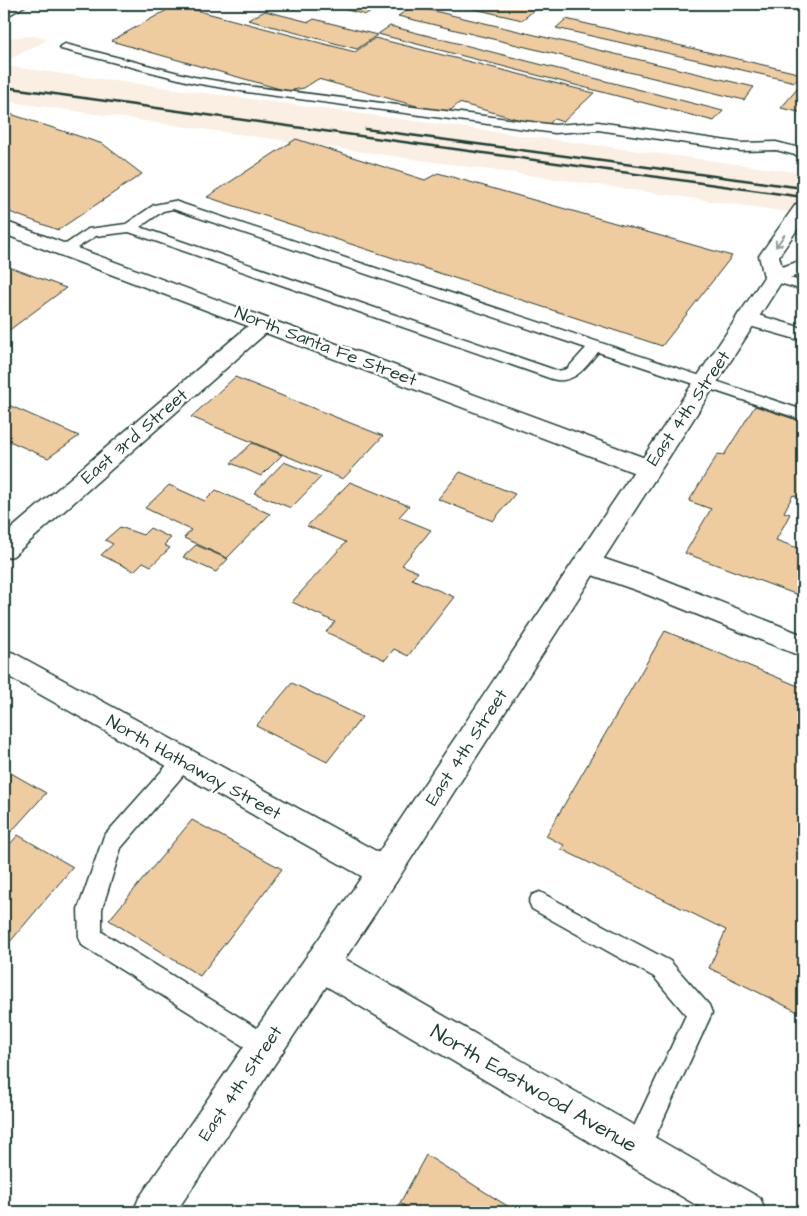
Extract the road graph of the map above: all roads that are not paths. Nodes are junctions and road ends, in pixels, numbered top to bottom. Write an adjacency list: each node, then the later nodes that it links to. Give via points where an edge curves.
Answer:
1 (21, 4): 4 (street)
2 (291, 4): 3 (lane)
3 (299, 4)
4 (4, 14)
5 (65, 47): 6 (lane, via 194,80 247,89 555,129 598,126 741,147 776,146)
6 (803, 153)
7 (803, 208): 12 (street, one-way to 12, via 769,256)
8 (4, 227): 10 (street, North Santa Fe Street)
9 (130, 228): 10 (lane, via 93,232); 17 (lane, via 159,208 174,205); 17 (lane, via 556,376 572,373)
10 (64, 250): 15 (street, North Santa Fe Street)
11 (803, 266): 12 (street)
12 (774, 277): 13 (lane); 14 (street, East 4th Street)
13 (803, 286)
14 (747, 318): 16 (street); 18 (street, East 4th Street)
15 (264, 323): 20 (street, North Santa Fe Street); 21 (street, East 3rd Street)
16 (803, 335)
17 (595, 346): 18 (lane)
18 (704, 383): 19 (lane); 20 (street, East 4th Street)
19 (803, 415)
20 (647, 468): 22 (street, East 4th Street)
21 (4, 549)
22 (587, 563): 23 (street); 26 (street, East 4th Street)
23 (803, 646)
24 (4, 661): 25 (street, North Hathaway Street)
25 (184, 761): 26 (street, North Hathaway Street); 29 (lane, via 112,843 90,909 92,938)
26 (384, 872): 28 (street, East 4th Street)
27 (540, 902): 30 (lane, via 662,969 700,1013)
28 (321, 964): 29 (street, East 4th Street); 30 (street, North Eastwood Avenue)
29 (264, 1047): 31 (street, East 4th Street)
30 (637, 1148): 32 (street, North Eastwood Avenue)
31 (153, 1212)
32 (746, 1212)

